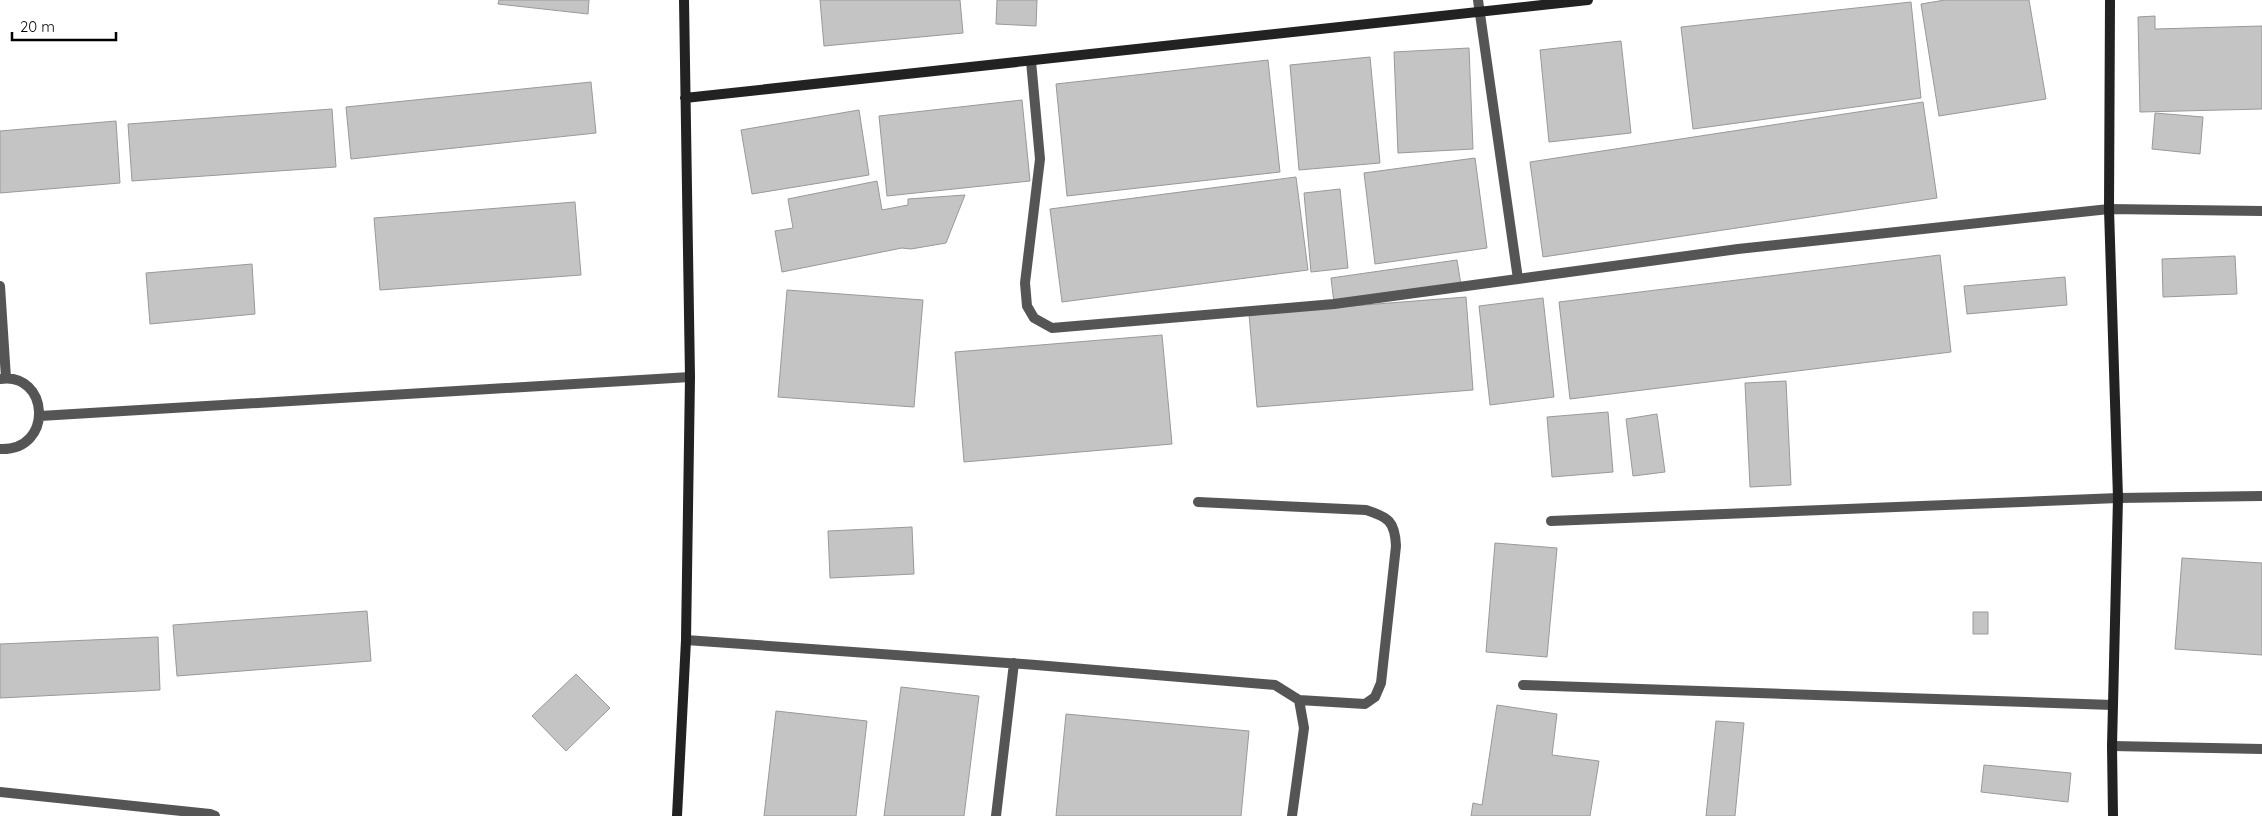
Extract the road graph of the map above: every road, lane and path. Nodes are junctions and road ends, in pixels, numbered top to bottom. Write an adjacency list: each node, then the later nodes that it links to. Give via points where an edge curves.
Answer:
1 (684, 0): 7 (street)
2 (1478, 0): 5 (street)
3 (1588, 0): 5 (street)
4 (2110, 0): 8 (street)
5 (1480, 12): 6 (street); 10 (street)
6 (1031, 60): 7 (street); 10 (street, via 1040,159 1025,283 1027,306 1034,318 1052,328 1334,304)
7 (685, 98): 12 (street)
8 (2109, 208): 9 (street); 10 (street, via 1738,249); 17 (street)
9 (2262, 211)
10 (1518, 279)
11 (0, 286): 13 (street)
12 (690, 377): 14 (street); 20 (street)
13 (3, 378): 14 (street, via 20,381 31,390 38,401)
14 (40, 416): 15 (street, via 28,440 16,447)
15 (0, 449)
16 (2262, 496): 17 (street)
17 (2118, 498): 19 (street); 24 (street)
18 (1198, 502): 23 (street, via 1366,510 1383,515 1396,530 1381,683 1375,697 1365,704)
19 (1550, 521)
20 (686, 640): 21 (street); 29 (street)
21 (1014, 663): 23 (street, via 1275,685); 30 (street)
22 (1523, 685): 24 (street)
23 (1299, 700): 31 (street, via 1304,728)
24 (2113, 705): 25 (street)
25 (2112, 746): 26 (street); 32 (street)
26 (2262, 749)
27 (0, 792): 28 (street)
28 (215, 816)
29 (677, 816)
30 (996, 816)
31 (1292, 816)
32 (2113, 816)

